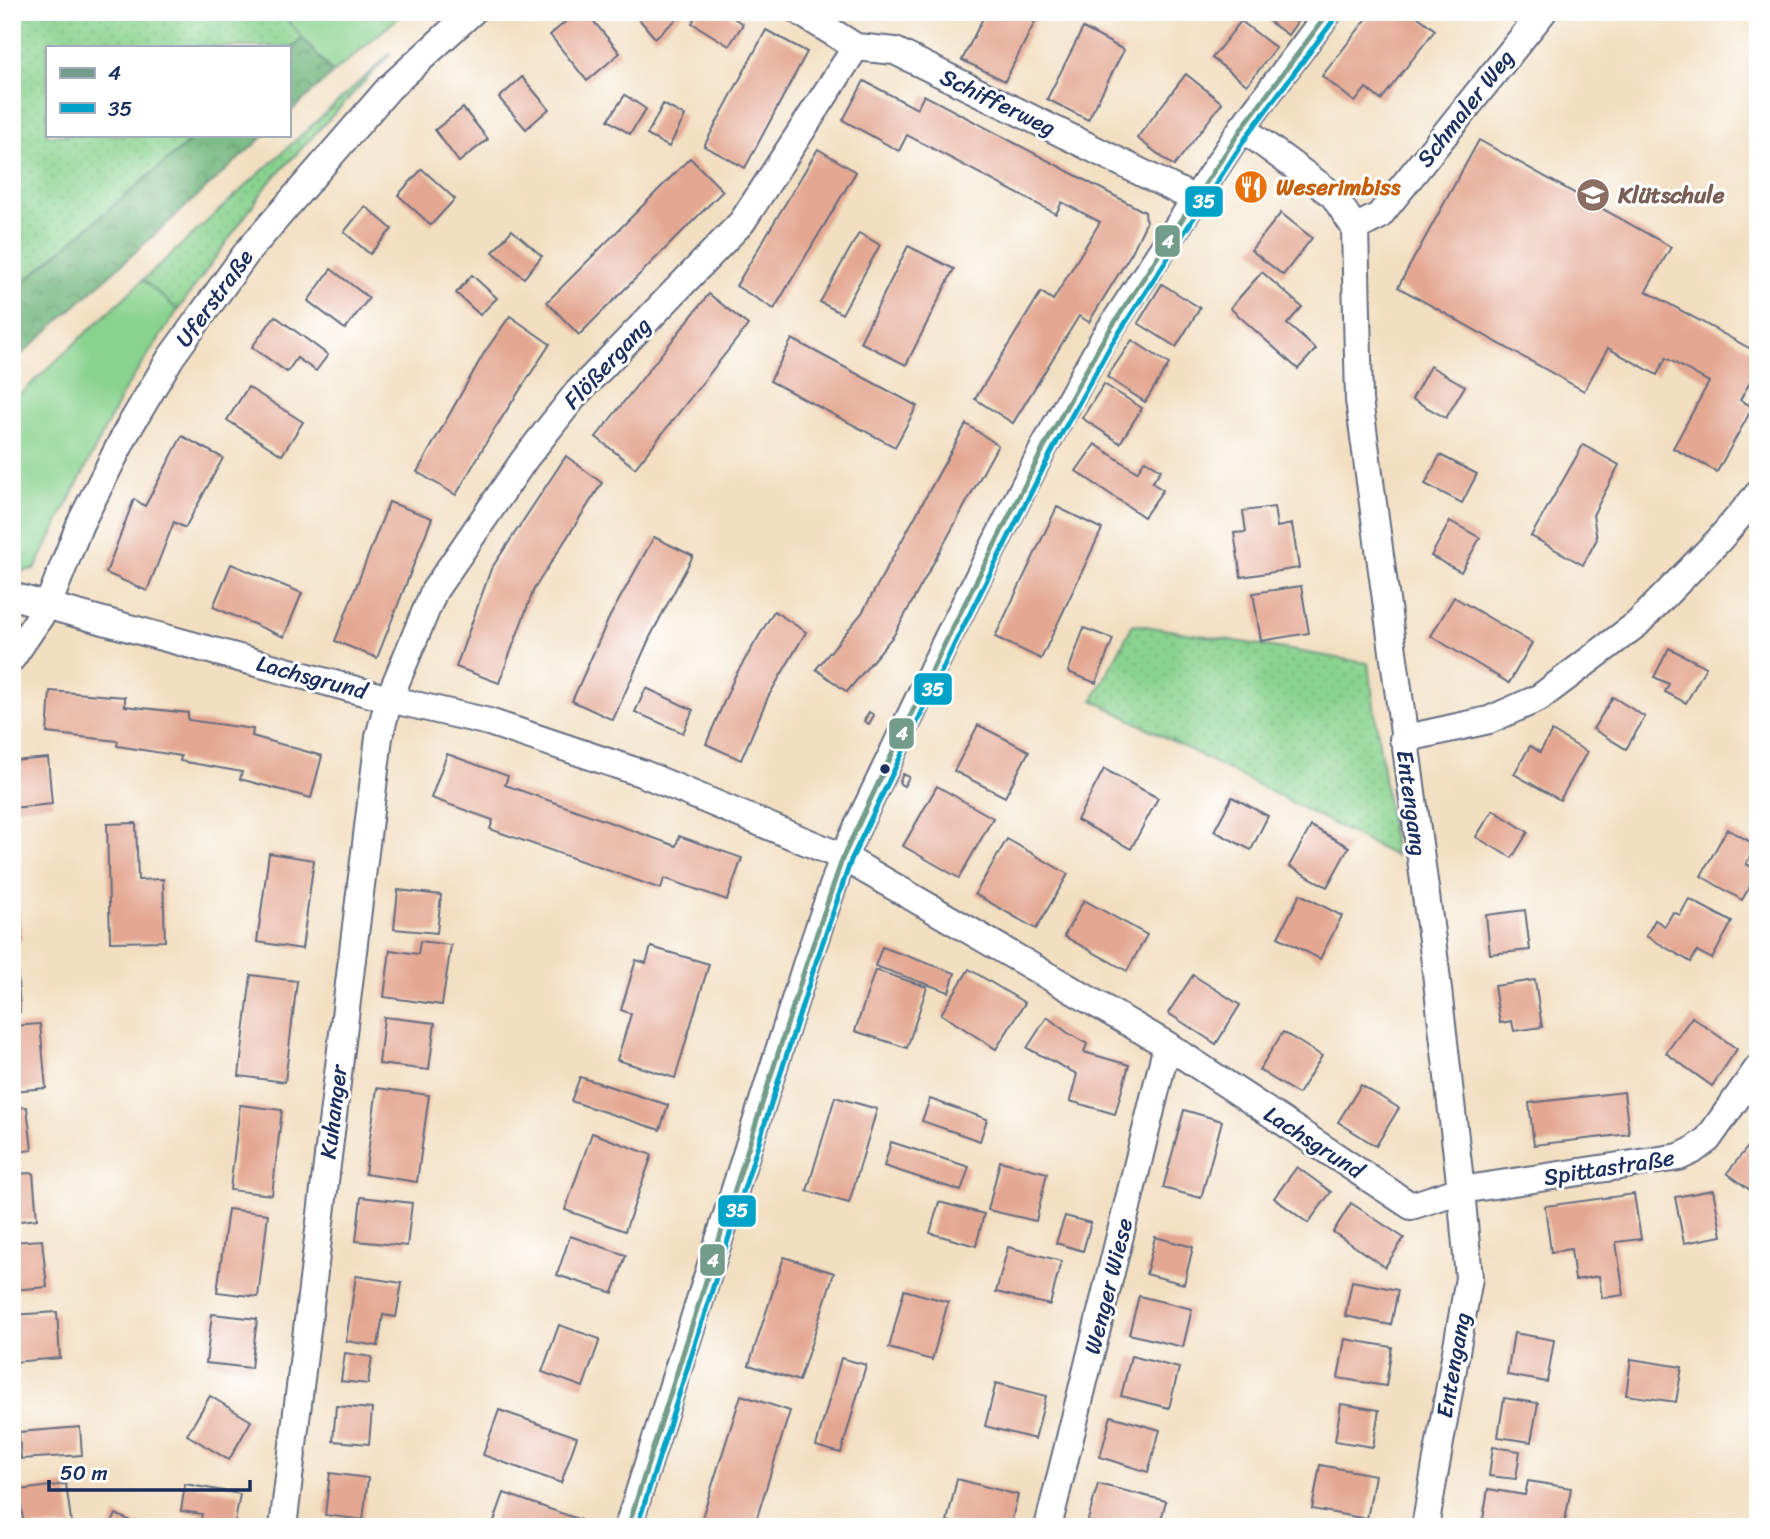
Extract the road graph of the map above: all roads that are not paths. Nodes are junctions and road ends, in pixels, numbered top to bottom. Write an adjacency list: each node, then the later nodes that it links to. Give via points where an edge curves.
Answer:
1 (472, 12): 11 (street, Uferstraße, via 389,88 248,251 171,357 80,524)
2 (800, 12): 5 (street, Schifferweg)
3 (1329, 12): 6 (street)
4 (1543, 12): 8 (street, Schmaler Weg, via 1380,216)
5 (856, 47): 7 (street, Schifferweg, via 895,51); 13 (street, Flößergang, via 742,222 576,394 524,460 435,591)
6 (1242, 128): 7 (street); 8 (street, via 1333,195)
7 (1195, 199): 15 (street, via 1103,340 1044,447)
8 (1355, 228): 14 (street, Entengang, via 1359,400)
9 (1758, 494): 14 (street, via 1637,624 1539,698 1489,720)
10 (12, 596): 11 (street)
11 (48, 605): 12 (street, Uferstraße); 13 (street, Lachsgrund)
12 (12, 658)
13 (389, 699): 15 (street, Lachsgrund, via 489,722 644,774); 19 (street, Kuhanger, via 377,751)
14 (1403, 739): 18 (street, Entengang)
15 (843, 857): 16 (street, Lachsgrund); 20 (street)
16 (1167, 1045): 18 (street, Lachsgrund, via 1412,1206); 21 (street, Wenger Wiese)
17 (1758, 1068): 18 (street, Spittastraße, via 1708,1139 1679,1157)
18 (1461, 1190): 22 (street, Entengang, via 1468,1278)
19 (283, 1527)
20 (628, 1527)
21 (1048, 1527)
22 (1425, 1527)

